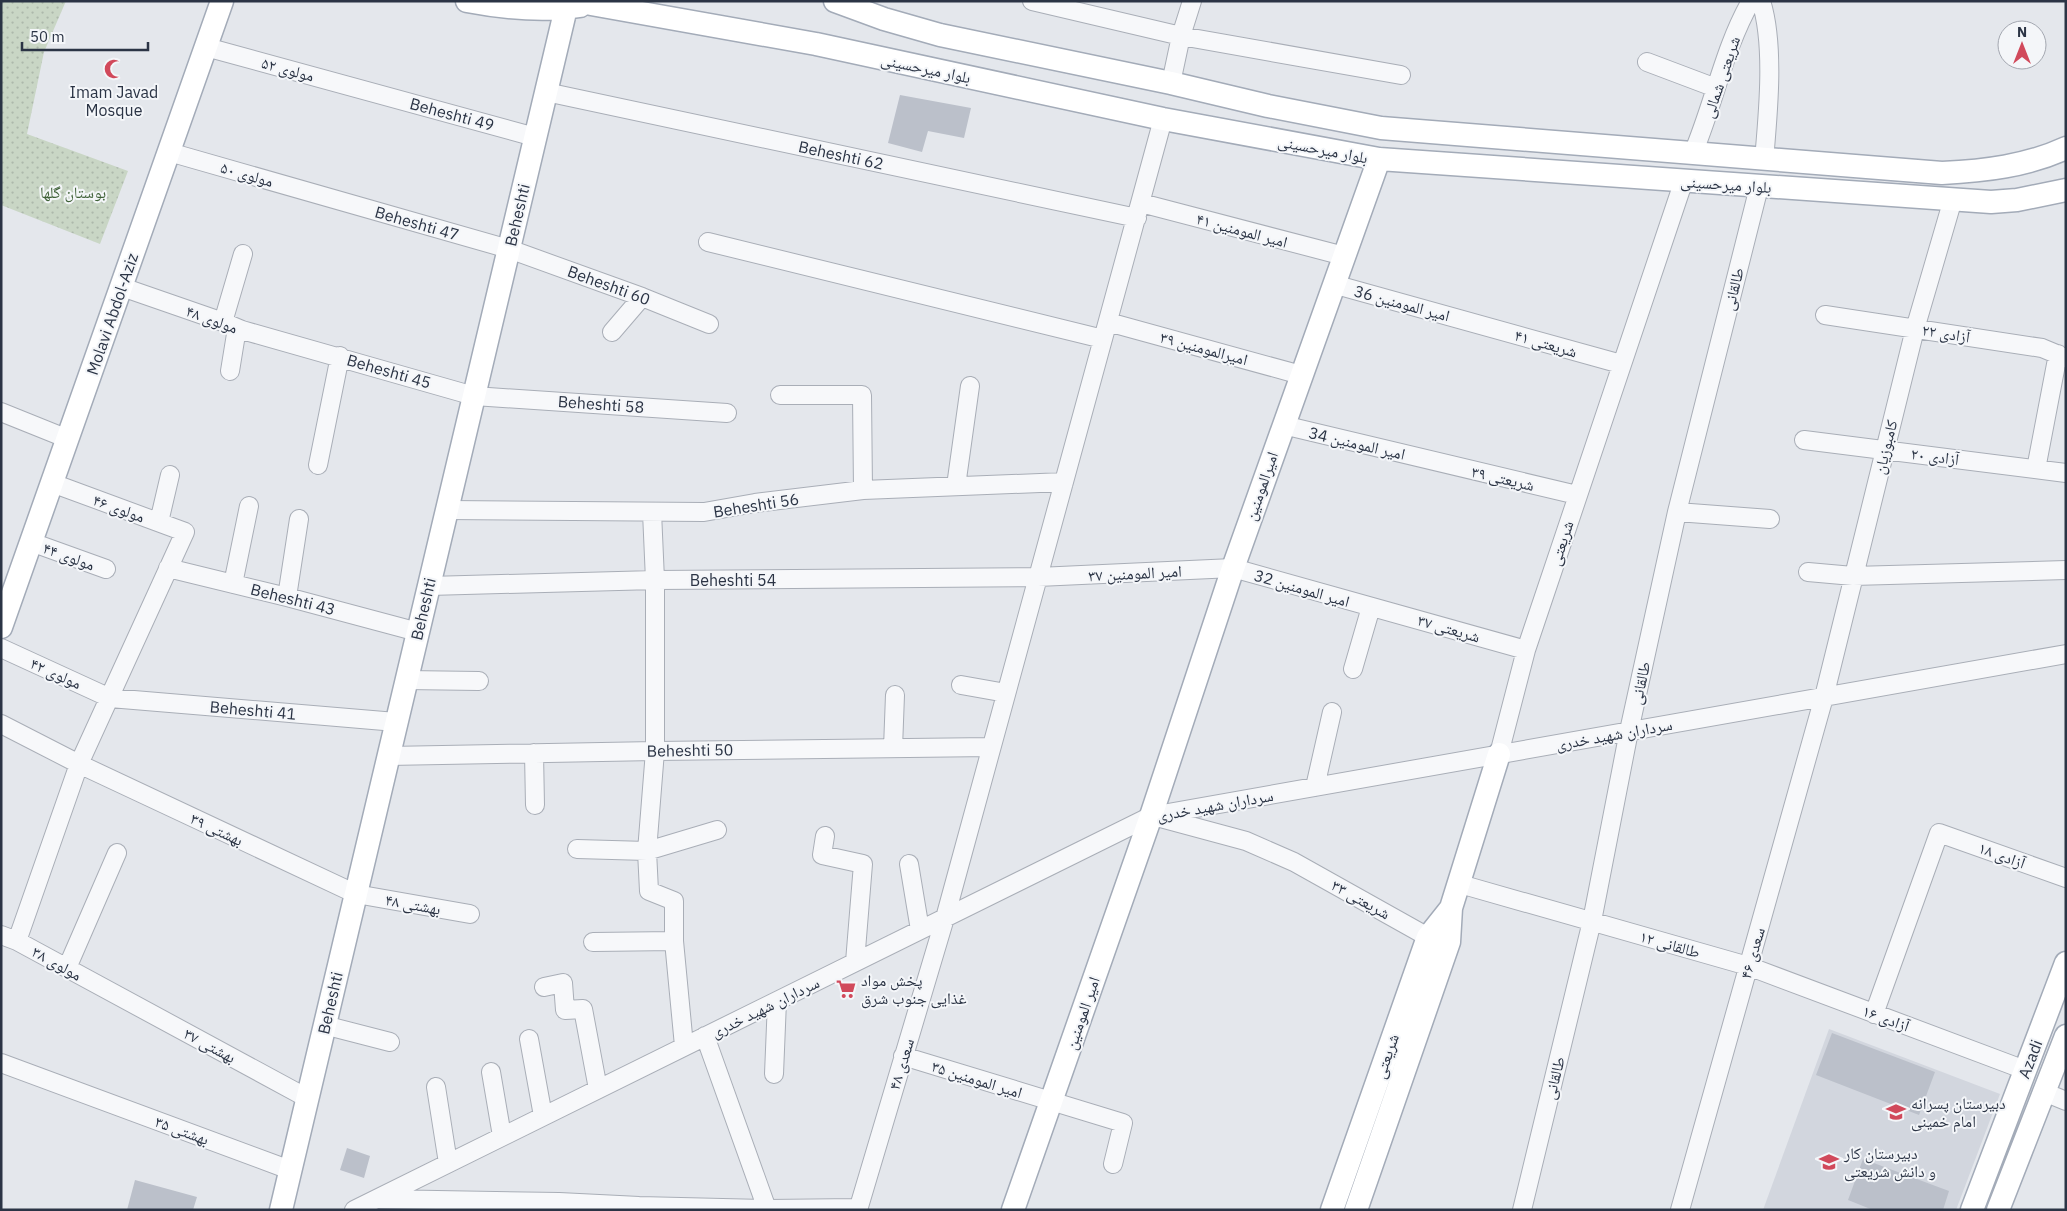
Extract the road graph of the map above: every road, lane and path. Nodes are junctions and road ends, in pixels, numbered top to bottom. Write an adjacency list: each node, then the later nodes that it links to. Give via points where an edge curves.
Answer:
1 (222, 1): 12 (main road, Molavi Abdol-Aziz)
2 (467, 1): 9 (main road, بلوار میرحسینی, via 511,7)
3 (835, 1): 15 (main road, بلوار میرحسینی, via 940,35)
4 (1032, 1): 10 (street)
5 (1192, 1): 11 (street)
6 (1751, 1): 16 (street, شریعتی شمالی)
7 (1761, 1): 25 (street, شریعتی شمالی, via 1767,18)
8 (593, 3): 9 (main road, بلوار میرحسینی); 19 (main road, بلوار میرحسینی, via 816,44)
9 (566, 8): 18 (main road, Beheshti)
10 (1090, 8): 11 (street)
11 (1181, 36): 14 (street); 15 (street)
12 (206, 46): 17 (street, مولوی ۵۲); 22 (main road, Molavi Abdol-Aziz)
13 (1647, 62): 16 (street)
14 (1401, 75)
15 (1171, 83): 23 (main road, بلوار میرحسینی, via 1381,128)
16 (1716, 88): 23 (street, شریعتی شمالی)
17 (369, 92): 20 (street, Beheshti 49)
18 (546, 92): 20 (main road, Beheshti); 35 (street, Beheshti 62)
19 (1164, 119): 24 (main road, بلوار میرحسینی); 35 (street, سعدی ۴۸)
20 (536, 137): 37 (main road, Beheshti)
21 (2066, 148): 27 (main road, بلوار میرحسینی, via 2019,164 1975,172 1942,173)
22 (169, 152): 33 (street, مولوی ۵۰); 41 (main road, Molavi Abdol-Aziz)
23 (1692, 153): 25 (main road, بلوار میرحسینی)
24 (1379, 159): 29 (main road, بلوار میرحسینی); 39 (main road, امیرالمومنین)
25 (1764, 160): 27 (main road, بلوار میرحسینی); 30 (main road)
26 (2066, 162): 27 (main road, via 2034,172 1992,179 1934,180 1840,172)
27 (1822, 164)
28 (2066, 178): 31 (main road, via 2034,188 1993,192 1838,185)
29 (1684, 180): 30 (main road, بلوار میرحسینی); 54 (street, شریعتی)
30 (1758, 186): 31 (main road, بلوار میرحسینی); 79 (street, طالقانی)
31 (1821, 190): 34 (main road, بلوار میرحسینی)
32 (2066, 190): 34 (main road, بلوار میرحسینی, via 1991,202)
33 (324, 196): 37 (street, Beheshti 47)
34 (1953, 198): 48 (street, کامبوزیان)
35 (1139, 211): 39 (street, امیر المومنین ۴۱); 44 (street, سعدی ۴۸)
36 (708, 242): 50 (street)
37 (509, 249): 42 (street, Beheshti 60); 59 (main road, Beheshti)
38 (242, 254): 47 (street)
39 (1344, 256): 40 (main road, امیرالمومنین)
40 (1333, 284): 45 (street, امیر المومنین 36); 56 (main road, امیرالمومنین)
41 (122, 287): 47 (street, مولوی ۴۸); 63 (main road, Molavi Abdol-Aziz)
42 (642, 297): 46 (street, Beheshti 60); 49 (street)
43 (1825, 315): 48 (street, آزادی ۲۲)
44 (1108, 322): 50 (street, سعدی ۴۸); 56 (street, امیرالمومنین ۳۹)
45 (1471, 322): 54 (street, شریعتی ۴۱)
46 (708, 324)
47 (230, 325): 51 (street, مولوی ۴۸); 55 (street)
48 (1915, 328): 53 (street, آزادی ۲۲, via 2042,348); 65 (street, کامبوزیان)
49 (612, 332)
50 (1103, 339): 71 (street, سعدی ۴۸)
51 (303, 347): 52 (street, Beheshti 45)
52 (340, 356): 59 (street, Beheshti 45); 67 (street)
53 (2062, 356): 68 (street)
54 (1621, 364): 75 (street, شریعتی)
55 (230, 371)
56 (1301, 375): 62 (main road, امیرالمومنین)
57 (970, 386): 73 (street)
58 (780, 395): 74 (street, via 862,395)
59 (474, 396): 61 (street, Beheshti 58); 77 (main road, Beheshti)
60 (1, 412): 63 (street)
61 (727, 413)
62 (1283, 425): 66 (street, امیر المومنین 34); 85 (main road, امیرالمومنین)
63 (68, 440): 72 (main road, Molavi Abdol-Aziz)
64 (1804, 440): 65 (street, آزادی ۲۰)
65 (1884, 450): 68 (street, آزادی ۲۰); 89 (street, کامبوزیان)
66 (1430, 460): 75 (street, شریعتی ۳۹)
67 (318, 466)
68 (2036, 469): 69 (street, آزادی ۲۰)
69 (2066, 473)
70 (170, 475): 82 (street)
71 (1064, 482): 73 (street, Beheshti 56); 90 (street, سعدی ۴۸)
72 (52, 483): 82 (street, مولوی ۴۶); 83 (main road, Molavi Abdol-Aziz)
73 (956, 486): 74 (street, Beheshti 56)
74 (863, 490): 78 (street, Beheshti 56, via 704,512)
75 (1577, 495): 99 (street, شریعتی)
76 (249, 506): 92 (street)
77 (447, 510): 78 (street, Beheshti 56); 93 (main road, Beheshti)
78 (652, 512): 91 (street)
79 (1677, 512): 81 (street); 112 (street, طالقانی)
80 (298, 519): 94 (street)
81 (1770, 519)
82 (159, 522): 84 (street, مولوی ۴۶, via 185,532)
83 (31, 542): 86 (street, مولوی ۴۴); 96 (main road, Molavi Abdol-Aziz)
84 (168, 568): 92 (street, Beheshti 43); 108 (street)
85 (1233, 568): 90 (street, امیر المومنین ۳۷); 95 (street, امیر المومنین 32); 122 (main road, امیرالمومنین)
86 (106, 569)
87 (2066, 570): 89 (street)
88 (1808, 572): 89 (street)
89 (1853, 576): 107 (street, کامبوزیان)
90 (1038, 577): 91 (street, Beheshti 54); 105 (street, سعدی ۴۸)
91 (655, 580): 93 (street, Beheshti 54); 115 (street)
92 (232, 584): 94 (street, Beheshti 43)
93 (429, 586): 97 (main road, Beheshti)
94 (287, 597): 97 (street, Beheshti 43)
95 (1371, 607): 99 (street, شریعتی ۳۷); 101 (street)
96 (1, 628)
97 (418, 632): 102 (main road, Beheshti)
98 (1, 648): 108 (street, مولوی ۴۲)
99 (1526, 650): 117 (street, شریعتی)
100 (2066, 654): 107 (street, سرداران شهید خدری)
101 (1353, 669)
102 (406, 680): 103 (street); 110 (main road, Beheshti)
103 (480, 681)
104 (961, 685): 105 (street)
105 (1006, 693): 114 (street, سعدی ۴۸)
106 (895, 695): 113 (street)
107 (1824, 697): 112 (street, سرداران شهید خدری); 143 (street, سعدی ۴۶)
108 (110, 698): 110 (street, Beheshti 41); 119 (street)
109 (1332, 712): 120 (street)
110 (396, 722): 118 (main road, Beheshti)
111 (1, 724): 119 (street, بهشتی ۳۹)
112 (1629, 731): 117 (street, سرداران شهید خدری); 135 (street, طالقانی)
113 (893, 748): 114 (street, Beheshti 50); 115 (street, Beheshti 50)
114 (991, 748): 134 (street, سعدی ۴۸)
115 (655, 751): 116 (street, Beheshti 50); 126 (street)
116 (534, 753): 118 (street, Beheshti 50); 121 (street)
117 (1499, 754): 120 (street, سرداران شهید خدری); 130 (main road, شریعتی)
118 (388, 756): 131 (main road, Beheshti)
119 (79, 764): 131 (street, بهشتی ۳۹); 138 (street)
120 (1315, 787): 122 (street, سرداران شهید خدری)
121 (536, 805)
122 (1151, 816): 134 (street, سرداران شهید خدری); 137 (street, شریعتی ۳۳, via 1246,841 1294,862); 165 (main road, امیر المومنین)
123 (717, 830): 126 (street)
124 (825, 836): 141 (street, via 822,855 863,864)
125 (577, 849): 126 (street)
126 (647, 851): 139 (street, via 649,890 674,901)
127 (117, 853): 144 (street)
128 (909, 864): 136 (street)
129 (2066, 878): 148 (street, آزادی ۱۸, via 1939,833)
130 (1460, 884): 132 (main road, شریعتی); 135 (street, طالقانی ۱۲)
131 (356, 894): 133 (street, بهشتی ۴۸); 149 (main road, Beheshti)
132 (1451, 908): 137 (main road, شریعتی); 178 (main road, شریعتی, via 1449,942)
133 (470, 914)
134 (945, 918): 136 (street, سرداران شهید خدری); 155 (street, سعدی ۴۸)
135 (1592, 921): 143 (street, طالقانی ۱۲); 179 (street, طالقانی)
136 (920, 930): 141 (street, سرداران شهید خدری)
137 (1428, 937): 177 (main road, شریعتی)
138 (9, 938): 144 (street, مولوی ۳۸)
139 (674, 941): 140 (street); 154 (street)
140 (593, 942)
141 (855, 962): 147 (street, سرداران شهید خدری)
142 (2066, 964): 157 (main road, Azadi)
143 (1748, 966): 148 (street, آزادی ۱۶); 180 (street, سعدی ۴۶)
144 (67, 968): 146 (street, مولوی ۳۸)
145 (544, 987): 161 (street, via 563,983 564,1010 583,1009)
146 (112, 993): 163 (street, بهشتی ۳۷)
147 (777, 1001): 150 (street, سرداران شهید خدری); 159 (street)
148 (1874, 1014): 157 (street, آزادی ۱۶)
149 (324, 1025): 153 (street); 163 (main road, Beheshti)
150 (705, 1036): 154 (street, سرداران شهید خدری); 172 (street)
151 (2066, 1036): 162 (main road, Azadi)
152 (529, 1039): 166 (street)
153 (390, 1042)
154 (684, 1046): 161 (street, سرداران شهید خدری)
155 (903, 1056): 165 (street, امیر المومنین ۳۵); 173 (street, سعدی ۴۸)
156 (1, 1063): 170 (street, بهشتی ۳۵)
157 (2025, 1070): 181 (main road, Azadi)
158 (491, 1072): 167 (street)
159 (774, 1074)
160 (436, 1087): 168 (street)
161 (598, 1089): 166 (street, سرداران شهید خدری)
162 (2044, 1092): 164 (street); 182 (main road, Azadi)
163 (307, 1098): 170 (main road, Beheshti)
164 (2066, 1101)
165 (1050, 1102): 169 (street, امیر المومنین ۳۵, via 1123,1123); 176 (main road, امیر المومنین)
166 (543, 1116): 167 (street, سرداران شهید خدری)
167 (502, 1136): 168 (street, سرداران شهید خدری)
168 (448, 1163): 171 (street, سرداران شهید خدری)
169 (1113, 1164)
170 (290, 1170): 174 (main road, Beheshti)
171 (375, 1199): 172 (street); 175 (street, سرداران شهید خدری)
172 (767, 1209): 173 (street)
173 (858, 1209)
174 (281, 1210)
175 (354, 1210)
176 (1013, 1210)
177 (1332, 1210)
178 (1356, 1210)
179 (1522, 1210)
180 (1680, 1210)
181 (1972, 1210)
182 (1998, 1210)

